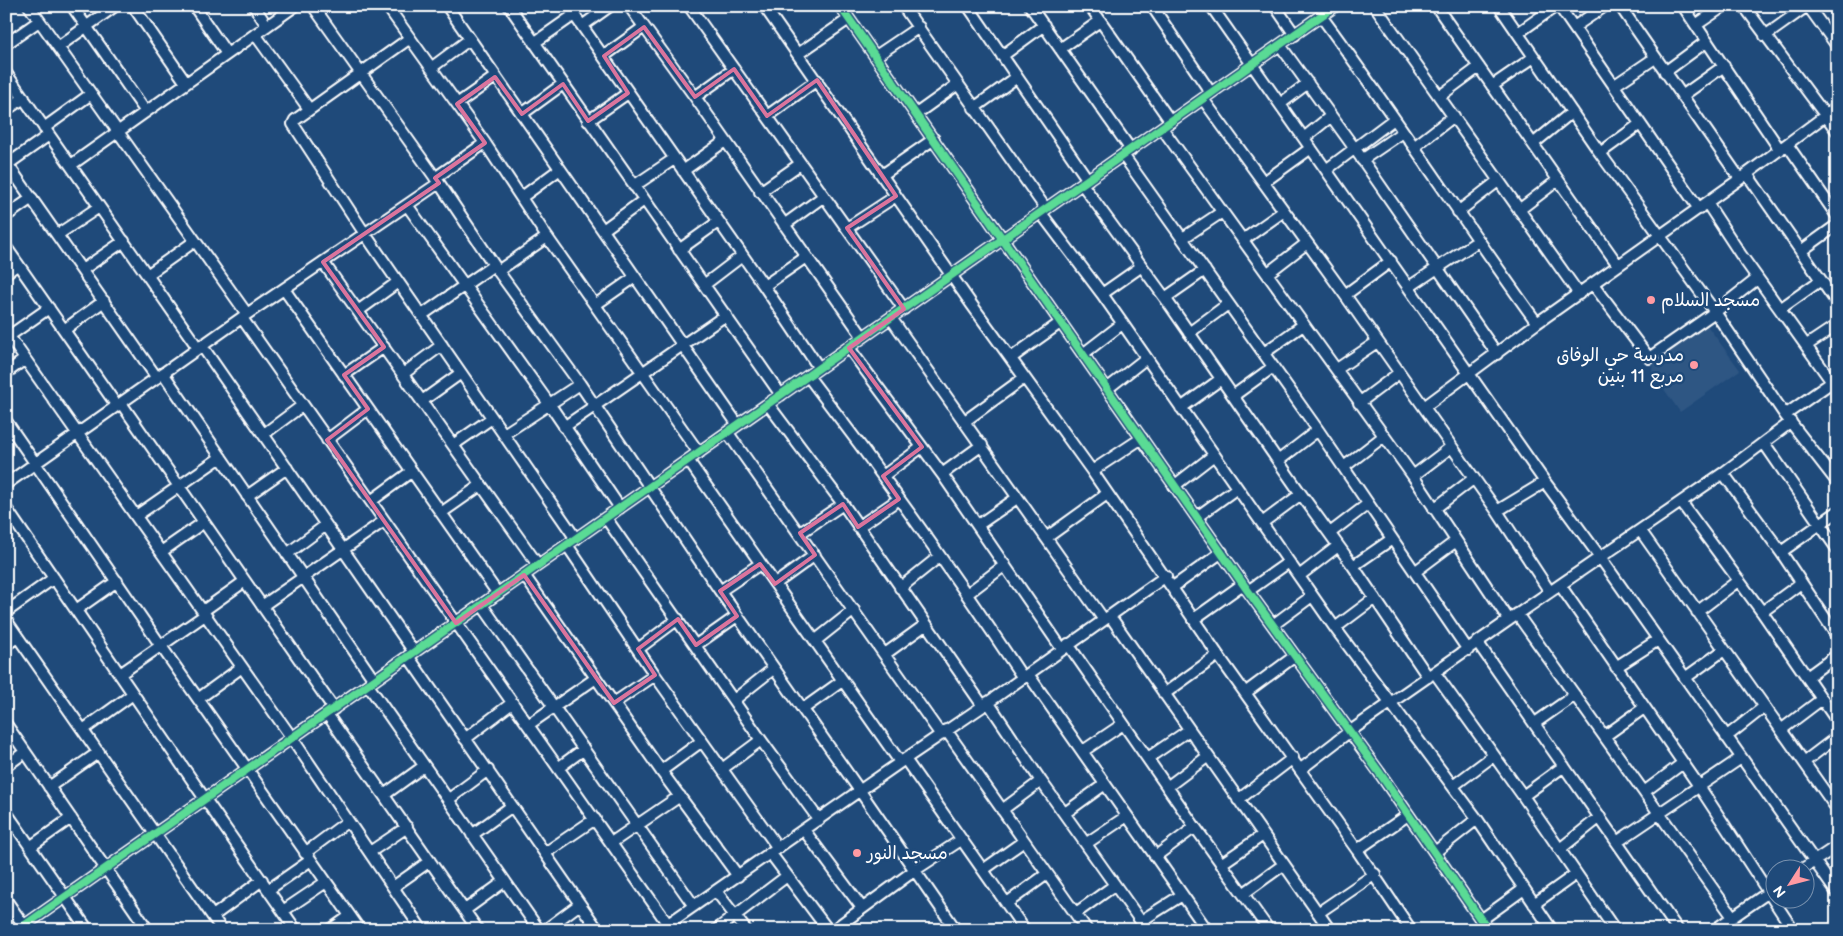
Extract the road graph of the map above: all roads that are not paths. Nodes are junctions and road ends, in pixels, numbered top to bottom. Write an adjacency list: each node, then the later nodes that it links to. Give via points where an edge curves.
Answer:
1 (29, 6): 38 (street)
2 (72, 6): 42 (street)
3 (115, 6): 42 (street)
4 (133, 6): 79 (street)
5 (194, 6): 61 (street)
6 (254, 6): 43 (street)
7 (295, 6): 43 (street)
8 (313, 6): 75 (street)
9 (387, 6): 52 (street)
10 (610, 6): 44 (street)
11 (629, 6): 45 (street)
12 (690, 6): 72 (street)
13 (764, 6): 62 (street)
14 (840, 6): 37 (street)
15 (903, 6): 46 (street)
16 (968, 6): 65 (street)
17 (1030, 6): 40 (street)
18 (1090, 6): 39 (street)
19 (1152, 6): 88 (street)
20 (1211, 6): 68 (street)
21 (1275, 6): 50 (street)
22 (1375, 6): 89 (street)
23 (1436, 6): 70 (street)
24 (1498, 6): 48 (street)
25 (1558, 6): 47 (street); 48 (street)
26 (1604, 6): 47 (street)
27 (1620, 6): 67 (street)
28 (1683, 6): 41 (street)
29 (1724, 6): 41 (street)
30 (1744, 6): 51 (street)
31 (1808, 6): 51 (street); 58 (street)
32 (1334, 7): 36 (street)
33 (452, 8): 53 (street)
34 (513, 8): 55 (street)
35 (571, 10): 44 (street); 55 (street)
36 (1321, 16): 50 (street); 106 (street)
37 (849, 19): 62 (street); 64 (street)
38 (39, 21): 56 (street); 59 (street)
39 (1100, 21): 60 (street); 108 (street)
40 (1044, 25): 60 (street); 65 (street)
41 (1696, 25): 54 (street)
42 (86, 26): 59 (street); 98 (street)
43 (267, 26): 49 (street)
44 (582, 26): 63 (street)
45 (644, 27): 63 (street); 87 (street)
46 (919, 27): 64 (street); 82 (street)
47 (1574, 27): 83 (street)
48 (1518, 33): 66 (street)
49 (255, 34): 61 (street); 96 (street)
50 (1295, 35): 57 (street)
51 (1765, 36): 105 (street)
52 (410, 38): 71 (street); 75 (street)
53 (470, 39): 71 (street); 76 (street)
54 (1707, 41): 69 (street); 73 (street)
55 (534, 42): 81 (street)
56 (6, 44)
57 (1280, 45): 68 (street); 80 (street)
58 (1837, 46)
59 (58, 47): 86 (street)
60 (1060, 49): 124 (street)
61 (228, 54): 79 (street)
62 (798, 54): 78 (street)
63 (604, 56): 85 (street)
64 (876, 56): 101 (street)
65 (1002, 56): 77 (street)
66 (1534, 57): 84 (street); 99 (street)
67 (1655, 58): 73 (street); 83 (street)
68 (1252, 65): 88 (street); 93 (street)
69 (1724, 66): 90 (street); 120 (street)
70 (1479, 67): 84 (street); 89 (street)
71 (430, 68): 92 (street)
72 (734, 69): 87 (street); 102 (street)
73 (1665, 72): 90 (street)
74 (6, 73): 91 (street)
75 (361, 74): 96 (street); 136 (street)
76 (495, 77): 92 (street); 100 (street)
77 (1017, 77): 95 (street); 139 (street)
78 (817, 80): 102 (street); 134 (street)
79 (186, 83): 98 (street)
80 (1308, 83): 93 (street); 103 (street)
81 (563, 84): 100 (street); 107 (street)
82 (958, 84): 95 (street); 101 (street)
83 (1614, 85): 109 (street)
84 (1492, 86): 119 (street)
85 (628, 93): 107 (street); 126 (street)
86 (91, 94): 111 (street); 112 (street)
87 (695, 96): 117 (street)
88 (1207, 96): 108 (street); 140 (street)
89 (1440, 96): 104 (street)
90 (1682, 96): 135 (street)
91 (24, 98): 97 (street); 111 (street)
92 (456, 104): 118 (street)
93 (1280, 104): 115 (street)
94 (1837, 107): 105 (street)
95 (974, 108): 152 (street)
96 (309, 109): 163 (street, via 293,124)
97 (6, 110)
98 (146, 112): 112 (street)
99 (1572, 112): 119 (street); 125 (street)
100 (522, 114): 131 (street)
101 (916, 114): 116 (street)
102 (767, 116): 129 (street)
103 (1331, 116): 115 (street); 123 (street)
104 (1454, 116): 122 (street); 138 (street)
105 (1825, 116): 114 (street); 120 (street)
106 (1394, 119): 113 (street); 123 (street)
107 (588, 121): 141 (street)
108 (1171, 122): 110 (street)
109 (1640, 124): 125 (street); 149 (street)
110 (1162, 128): 124 (street); 154 (street)
111 (47, 132): 128 (street); 130 (street)
112 (118, 132): 130 (street); 171 (street)
113 (1403, 132): 122 (street); 127 (street)
114 (1837, 132)
115 (1304, 138): 121 (street)
116 (934, 139): 134 (street); 168 (street)
117 (726, 141): 133 (street); 142 (street)
118 (485, 143): 136 (street); 145 (street)
119 (1533, 144): 137 (street)
120 (1784, 147): 135 (street); 157 (street)
121 (1311, 148): 132 (street); 140 (street)
122 (1414, 148): 155 (street)
123 (1355, 149): 127 (street); 132 (street)
124 (1127, 152): 139 (street); 167 (street)
125 (1600, 153): 166 (street)
126 (674, 159): 133 (street); 141 (street)
127 (1362, 160): 185 (street)
128 (7, 163): 146 (street)
129 (800, 164): 142 (street); 143 (street)
130 (71, 165): 150 (street)
131 (560, 169): 145 (street); 162 (street)
132 (1326, 170): 179 (street)
133 (683, 171): 158 (street)
134 (882, 175): 144 (street)
135 (1744, 177): 149 (street); 176 (street)
136 (437, 180): 148 (street); 184 (street)
137 (1558, 180): 151 (street); 182 (street)
138 (1498, 181): 151 (street); 155 (street)
139 (1085, 182): 152 (street); 183 (street)
140 (1264, 182): 153 (street)
141 (634, 186): 147 (street)
142 (760, 192): 159 (street)
143 (824, 196): 159 (street); 161 (street)
144 (896, 196): 161 (street); 191 (street)
145 (522, 197): 165 (street)
146 (32, 198): 156 (street); 164 (street)
147 (644, 200): 162 (street); 175 (street)
148 (407, 205): 163 (street); 199 (street)
149 (1703, 206): 166 (street); 193 (street)
150 (100, 207): 164 (street); 170 (street)
151 (1519, 210): 203 (street)
152 (1044, 211): 168 (street); 202 (street)
153 (1284, 211): 169 (street); 173 (street)
154 (1222, 212): 167 (street); 169 (street)
155 (1458, 212): 172 (street)
156 (6, 216)
157 (1837, 216)
158 (718, 222): 175 (street); 177 (street)
159 (784, 225): 178 (street)
160 (1837, 225): 176 (street)
161 (847, 228): 211 (street)
162 (602, 230): 192 (street)
163 (365, 234): 180 (street); 195 (street)
164 (57, 235): 186 (street)
165 (547, 237): 184 (street); 209 (street)
166 (1660, 237): 182 (street); 214 (street)
167 (1183, 238): 187 (street)
168 (1002, 240): 191 (street); 219 (street)
169 (1243, 240): 189 (street)
170 (124, 241): 186 (street); 190 (street)
171 (195, 241): 190 (street); 217 (street)
172 (1478, 241): 185 (street); 220 (street)
173 (1307, 244): 189 (street); 204 (street)
174 (6, 247): 181 (street)
175 (679, 250): 196 (street)
176 (1801, 251): 194 (street)
177 (742, 256): 196 (street); 198 (street)
178 (806, 257): 198 (street); 227 (street)
179 (1391, 261): 200 (street); 204 (street)
180 (323, 262): 201 (street); 213 (street)
181 (18, 264): 188 (street); 210 (street)
182 (1618, 265): 197 (street)
183 (1142, 266): 202 (street); 205 (street)
184 (496, 268): 199 (street); 255 (street)
185 (1437, 268): 200 (street); 237 (street)
186 (82, 270): 206 (street)
187 (1205, 270): 205 (street); 208 (street)
188 (6, 273)
189 (1268, 273): 222 (street)
190 (147, 275): 232 (street)
191 (952, 276): 211 (street); 238 (street)
192 (635, 277): 209 (street); 230 (street)
193 (1757, 279): 212 (street); 214 (street)
194 (1821, 280): 207 (street); 212 (street)
195 (398, 282): 213 (street); 215 (street)
196 (704, 284): 216 (street)
197 (1593, 284): 203 (street); 214 (street, via 1649,358)
198 (764, 286): 242 (street)
199 (465, 287): 215 (street); 265 (street)
200 (1409, 287): 249 (street)
201 (284, 289): 217 (street); 251 (street)
202 (1102, 294): 221 (street)
203 (1578, 294): 220 (street)
204 (1345, 295): 228 (street)
205 (1165, 298): 225 (street)
206 (104, 301): 224 (street); 250 (street)
207 (1837, 303)
208 (1228, 304): 225 (street); 235 (street)
209 (596, 305): 244 (street)
210 (49, 308): 224 (street); 226 (street)
211 (904, 309): 218 (street)
212 (1780, 310): 231 (street)
213 (358, 311): 233 (street)
214 (1715, 312): 271 (street)
215 (422, 315): 229 (street)
216 (726, 315): 230 (street); 258 (street)
217 (244, 316): 232 (street); 264 (street)
218 (891, 318): 227 (street); 273 (street)
219 (1060, 322): 236 (street); 238 (street)
220 (1538, 323): 237 (street)
221 (1122, 324): 236 (street); 239 (street)
222 (1303, 325): 235 (street); 243 (street)
223 (1837, 325): 231 (street)
224 (64, 330): 263 (street)
225 (1189, 333): 254 (street)
226 (8, 334): 240 (street)
227 (863, 338): 234 (street)
228 (1377, 342): 243 (street); 247 (street)
229 (442, 345): 246 (street); 248 (street)
230 (684, 345): 244 (street); 274 (street)
231 (1807, 346): 256 (street)
232 (200, 347): 250 (street); 279 (street)
233 (384, 347): 248 (street); 251 (street)
234 (849, 348): 242 (street); 287 (street)
235 (1264, 353): 241 (street)
236 (1083, 354): 257 (street)
237 (1496, 354): 249 (street)
238 (1011, 358): 253 (street)
239 (1145, 358): 257 (street); 268 (street)
240 (25, 360): 245 (street); 278 (street)
241 (1273, 367): 259 (street); 276 (street)
242 (820, 368): 252 (street)
243 (1337, 369): 261 (street)
244 (644, 372): 266 (street); 289 (street)
245 (6, 373)
246 (462, 373): 260 (street); 270 (street)
247 (1399, 373): 261 (street); 267 (street)
248 (403, 374): 260 (street)
249 (1470, 374): 267 (street); 304 (street)
250 (160, 375): 263 (street); 291 (street)
251 (344, 375): 269 (street)
252 (808, 376): 258 (street); 301 (street)
253 (1024, 378): 273 (street); 298 (street)
254 (1221, 379): 259 (street); 268 (street)
255 (580, 384): 265 (street); 266 (street)
256 (1834, 385): 271 (street)
257 (1107, 389): 282 (street)
258 (781, 395): 262 (street)
259 (1233, 396): 293 (street)
260 (422, 401): 285 (street)
261 (1360, 403): 281 (street)
262 (768, 404): 274 (street); 319 (street)
263 (119, 405): 278 (street); 308 (street)
264 (303, 405): 279 (street); 283 (street)
265 (550, 405): 275 (street); 280 (street)
266 (595, 406): 275 (street); 310 (street)
267 (1424, 407): 288 (street)
268 (1180, 408): 290 (street)
269 (368, 409): 283 (street); 297 (street)
270 (492, 418): 280 (street); 285 (street)
271 (1788, 418): 284 (street); 305 (street)
272 (6, 421): 294 (street)
273 (965, 421): 286 (street)
274 (738, 425): 277 (street)
275 (564, 427): 322 (street)
276 (1318, 430): 293 (street); 295 (street)
277 (728, 433): 289 (street); 339 (street)
278 (78, 434): 294 (street); 327 (street)
279 (264, 434): 296 (street)
280 (504, 434): 342 (street)
281 (1384, 436): 295 (street); 302 (street)
282 (1142, 438): 298 (street); 309 (street)
283 (327, 440): 317 (street)
284 (1764, 443): 299 (street); 335 (street)
285 (453, 445): 307 (street)
286 (982, 445): 300 (street); 315 (street)
287 (922, 447): 300 (street); 301 (street)
288 (1451, 447): 302 (street); 303 (street)
289 (698, 453): 292 (street)
290 (1214, 455): 309 (street); 311 (street)
291 (221, 458): 308 (street); 314 (street)
292 (688, 460): 310 (street); 356 (street)
293 (1278, 461): 313 (street)
294 (36, 464): 306 (street); 367 (street)
295 (1344, 467): 320 (street)
296 (287, 468): 314 (street); 333 (street)
297 (412, 472): 317 (street); 324 (street)
298 (1092, 472): 312 (street)
299 (1724, 473): 318 (street); 350 (street)
300 (942, 474): 334 (street)
301 (883, 476): 316 (street)
302 (1412, 476): 323 (street)
303 (1473, 478): 323 (street); 325 (street)
304 (1545, 482): 325 (street); 354 (street)
305 (1837, 482)
306 (6, 484)
307 (481, 485): 324 (street); 357 (street)
308 (179, 486): 327 (street); 331 (street)
309 (1174, 486): 329 (street)
310 (650, 487): 322 (street); 375 (street)
311 (1237, 488): 329 (street); 332 (street)
312 (1107, 494): 340 (street); 363 (street)
313 (1301, 494): 332 (street); 338 (street)
314 (247, 496): 351 (street)
315 (1017, 498): 334 (street); 340 (street)
316 (899, 499): 336 (street); 353 (street)
317 (371, 501): 330 (street)
318 (1681, 502): 337 (street); 366 (street)
319 (842, 504): 336 (street); 339 (street)
320 (1368, 504): 338 (street); 341 (street)
321 (6, 508): 365 (street)
322 (620, 508): 328 (street)
323 (1434, 509): 343 (street)
324 (440, 512): 377 (street)
325 (1497, 512): 376 (street)
326 (1837, 512): 335 (street)
327 (136, 516): 348 (street)
328 (606, 518): 342 (street); 392 (street)
329 (1198, 518): 349 (street)
330 (384, 521): 346 (street); 395 (street)
331 (204, 522): 348 (street); 368 (street)
332 (1262, 523): 355 (street)
333 (326, 525): 346 (street); 351 (street)
334 (978, 525): 358 (street)
335 (1819, 525): 347 (street); 350 (street)
336 (858, 527): 374 (street)
337 (1640, 530): 354 (street); 386 (street)
338 (1330, 533): 345 (street)
339 (800, 534): 352 (street)
340 (1046, 538): 391 (street)
341 (1392, 538): 359 (street); 360 (street)
342 (576, 539): 344 (street)
343 (1456, 541): 360 (street); 390 (street)
344 (567, 545): 357 (street); 408 (street)
345 (1338, 546): 359 (street); 364 (street)
346 (343, 549): 362 (street); 411 (street)
347 (1837, 550)
348 (161, 552): 388 (street)
349 (1222, 552): 372 (street); 373 (street)
350 (1781, 552): 369 (street)
351 (287, 554): 362 (street)
352 (815, 555): 370 (street); 384 (street)
353 (940, 556): 374 (street); 378 (street)
354 (1600, 557): 371 (street); 401 (street)
355 (1289, 562): 364 (street); 373 (street)
356 (760, 564): 370 (street); 375 (street)
357 (538, 565): 361 (street)
358 (1005, 566): 378 (street); 407 (street)
359 (1353, 566): 380 (street)
360 (1416, 571): 409 (street)
361 (524, 575): 377 (street); 424 (street)
362 (303, 576): 382 (street); 427 (street)
363 (1166, 576): 372 (street); 391 (street)
364 (1299, 576): 379 (street)
365 (54, 578): 383 (street); 385 (street)
366 (1739, 580): 386 (street); 387 (street)
367 (117, 581): 383 (street); 406 (street)
368 (245, 581): 382 (street); 388 (street)
369 (1801, 583): 387 (street); 399 (street)
370 (775, 584): 402 (street)
371 (1560, 586): 376 (street); 417 (street)
372 (1173, 587): 393 (street)
373 (1246, 587): 393 (street); 397 (street)
374 (900, 588): 396 (street)
375 (720, 591): 389 (street)
376 (1550, 592): 390 (street)
377 (498, 594): 381 (street)
378 (967, 594): 422 (street)
379 (1312, 596): 397 (street); 398 (street)
380 (1375, 598): 398 (street); 421 (street)
381 (482, 605): 395 (street); 440 (street)
382 (262, 606): 443 (street)
383 (76, 610): 419 (street)
384 (854, 610): 402 (street); 412 (street)
385 (6, 612)
386 (1697, 612): 410 (street)
387 (1762, 612): 423 (street)
388 (204, 613): 406 (street); 416 (street)
389 (737, 616): 405 (street); 418 (street)
390 (1513, 617): 403 (street); 431 (street)
391 (1107, 618): 407 (street); 430 (street)
392 (678, 619): 405 (street); 408 (street)
393 (1194, 619): 413 (street)
394 (6, 620): 400 (street)
395 (456, 623): 411 (street); 435 (street)
396 (925, 625): 412 (street); 437 (street)
397 (1273, 625): 415 (street)
398 (1335, 628): 438 (street)
399 (1837, 636)
400 (17, 637): 404 (street); 449 (street)
401 (1658, 640): 417 (street); 425 (street)
402 (815, 641): 426 (street)
403 (1478, 643): 409 (street); 445 (street)
404 (6, 645)
405 (696, 645): 434 (street)
406 (161, 646): 419 (street); 432 (street)
407 (1066, 646): 422 (street); 447 (street)
408 (638, 649): 420 (street)
409 (1468, 650): 421 (street)
410 (1724, 650): 425 (street); 439 (street)
411 (411, 654): 427 (street); 458 (street)
412 (885, 654): 452 (street)
413 (1218, 655): 428 (street); 430 (street)
414 (1837, 655): 423 (street)
415 (1295, 656): 428 (street); 453 (street)
416 (242, 667): 432 (street); 457 (street)
417 (1616, 667): 441 (street)
418 (773, 669): 434 (street); 442 (street)
419 (120, 674): 429 (street)
420 (655, 675): 436 (street); 460 (street)
421 (1432, 675): 438 (street); 465 (street)
422 (1025, 676): 437 (street); 462 (street)
423 (1807, 677): 433 (street)
424 (596, 678): 436 (street); 440 (street)
425 (1685, 678): 455 (street)
426 (842, 681): 442 (street); 470 (street)
427 (371, 683): 443 (street); 474 (street)
428 (1245, 693): 468 (street)
429 (133, 694): 449 (street); 493 (street)
430 (1164, 694): 450 (street)
431 (1575, 695): 445 (street); 454 (street)
432 (198, 699): 479 (street)
433 (1822, 699): 444 (street); 451 (street)
434 (734, 700): 459 (street)
435 (512, 703): 448 (street); 458 (street)
436 (614, 704): 481 (street)
437 (986, 704): 452 (street); 482 (street)
438 (1390, 704): 453 (street); 485 (street)
439 (1764, 706): 451 (street); 455 (street)
440 (554, 707): 448 (street); 461 (street)
441 (1644, 708): 454 (street); 472 (street)
442 (803, 709): 488 (street)
443 (330, 711): 457 (street); 490 (street)
444 (1837, 721)
445 (1535, 722): 475 (street)
446 (6, 724): 463 (street)
447 (1123, 724): 462 (street); 467 (street)
448 (528, 725): 476 (street)
449 (83, 730): 464 (street)
450 (1189, 730): 466 (street); 467 (street)
451 (1781, 730): 471 (street)
452 (944, 732): 470 (street); 498 (street)
453 (1349, 732): 478 (street); 502 (street)
454 (1605, 736): 489 (street)
455 (1726, 737): 469 (street)
456 (1837, 737): 471 (street)
457 (292, 738): 479 (street); 509 (street)
458 (465, 739): 480 (street)
459 (761, 740): 477 (street); 508 (street)
460 (702, 741): 477 (street); 481 (street)
461 (584, 749): 476 (street); 510 (street)
462 (1083, 751): 483 (street)
463 (25, 752): 473 (street); 484 (street)
464 (99, 752): 484 (street); 514 (street)
465 (1493, 756): 485 (street); 492 (street)
466 (1207, 757): 487 (street); 495 (street)
467 (1148, 758): 487 (street)
468 (1293, 758): 478 (street); 495 (street)
469 (1741, 758): 486 (street); 532 (street)
470 (902, 761): 488 (street); 517 (street)
471 (1804, 762): 497 (street)
472 (1683, 763): 486 (street); 489 (street)
473 (6, 766)
474 (424, 766): 490 (street); 494 (street)
475 (1564, 766): 492 (street); 504 (street)
476 (558, 768): 507 (street)
477 (722, 769): 526 (street)
478 (1301, 769): 525 (street)
479 (247, 770): 493 (street); 530 (street)
480 (488, 770): 494 (street); 496 (street)
481 (661, 771): 491 (street)
482 (1041, 781): 498 (street); 499 (street)
483 (1106, 784): 499 (street); 503 (street)
484 (49, 786): 505 (street)
485 (1453, 786): 506 (street)
486 (1699, 786): 500 (street); 548 (street)
487 (1167, 787): 512 (street)
488 (860, 791): 508 (street); 539 (street)
489 (1644, 792): 500 (street)
490 (384, 795): 511 (street)
491 (680, 796): 510 (street); 544 (street)
492 (1523, 796): 524 (street)
493 (205, 799): 514 (street); 546 (street)
494 (449, 799): 515 (street)
495 (1238, 800): 516 (street)
496 (512, 806): 515 (street); 529 (street)
497 (1837, 809)
498 (1002, 810): 518 (street)
499 (1065, 813): 521 (street)
500 (1659, 813): 520 (street); 574 (street)
501 (7, 815): 522 (street)
502 (1408, 815): 525 (street); 528 (street)
503 (1127, 816): 521 (street); 531 (street)
504 (1600, 817): 520 (street); 524 (street)
505 (71, 818): 522 (street); 538 (street)
506 (1477, 819): 528 (street); 552 (street)
507 (594, 820): 519 (street); 529 (street)
508 (819, 820): 513 (street)
509 (348, 821): 527 (street); 530 (street)
510 (638, 826): 519 (street); 564 (street)
511 (406, 827): 527 (street); 534 (street)
512 (1195, 827): 531 (street); 535 (street)
513 (804, 830): 526 (street); 565 (street)
514 (156, 834): 538 (street); 572 (street)
515 (472, 834): 547 (street)
516 (1263, 835): 535 (street); 537 (street)
517 (961, 840): 539 (street); 540 (street)
518 (1024, 841): 540 (street); 541 (street)
519 (611, 842): 579 (street)
520 (1617, 842): 607 (street)
521 (1087, 843): 550 (street)
522 (30, 846): 559 (street)
523 (1837, 846): 533 (street)
524 (1560, 849): 543 (street)
525 (1358, 850): 542 (street)
526 (775, 851): 544 (street); 545 (street)
527 (370, 852): 551 (street)
528 (1435, 852): 575 (street)
529 (545, 853): 562 (street)
530 (308, 856): 549 (street); 553 (street)
531 (1156, 856): 558 (street)
532 (1812, 858)
533 (1816, 860)
534 (430, 861): 551 (street); 567 (street)
535 (1221, 864): 556 (street)
536 (1816, 864): 555 (street)
537 (1283, 865): 556 (street); 570 (street)
538 (106, 869): 559 (street); 584 (street)
539 (915, 870): 565 (street); 598 (street)
540 (982, 870): 561 (street)
541 (1047, 874): 561 (street); 569 (street)
542 (1375, 874): 570 (street); 603 (street)
543 (1576, 874): 563 (street); 606 (street)
544 (738, 876): 554 (street)
545 (787, 876): 571 (street); 596 (street)
546 (262, 880): 553 (street); 572 (street)
547 (505, 881): 567 (street); 591 (street)
548 (1766, 881)
549 (326, 882): 568 (street); 573 (street)
550 (1115, 885): 569 (street); 576 (street)
551 (393, 887): 589 (street)
552 (1524, 889): 563 (street); 575 (street)
553 (268, 890): 568 (street)
554 (716, 891): 564 (street); 571 (street)
555 (1837, 893)
556 (1243, 894): 601 (street)
557 (1766, 894): 574 (street)
558 (1182, 895): 576 (street); 582 (street)
559 (65, 897): 580 (street); 583 (street)
560 (6, 900): 580 (street)
561 (1007, 903): 599 (street)
562 (580, 904): 592 (street); 593 (street)
563 (1534, 904): 605 (street)
564 (694, 906): 579 (street)
565 (862, 908): 578 (street)
566 (1781, 908): 608 (street)
567 (465, 910): 577 (street)
568 (283, 911): 586 (street)
569 (1076, 913): 600 (street)
570 (1318, 913): 602 (street)
571 (735, 915): 594 (street); 595 (street)
572 (213, 916): 585 (street)
573 (350, 916): 587 (street); 588 (street)
574 (1733, 917): 581 (street)
575 (1481, 920): 604 (street)
576 (1144, 925)
577 (476, 926): 590 (street)
578 (845, 926): 597 (street)
579 (670, 927)
580 (23, 928)
581 (1721, 928)
582 (1206, 929)
583 (88, 930)
584 (148, 930)
585 (222, 930)
586 (296, 930)
587 (330, 930)
588 (360, 930)
589 (422, 930)
590 (464, 930)
591 (539, 930)
592 (545, 930)
593 (598, 930)
594 (716, 930)
595 (746, 930)
596 (828, 930)
597 (833, 930)
598 (956, 930)
599 (1025, 930)
600 (1087, 930)
601 (1269, 930)
602 (1330, 930)
603 (1411, 930)
604 (1488, 930)
605 (1552, 930)
606 (1615, 930)
607 (1678, 930)
608 (1793, 930)

